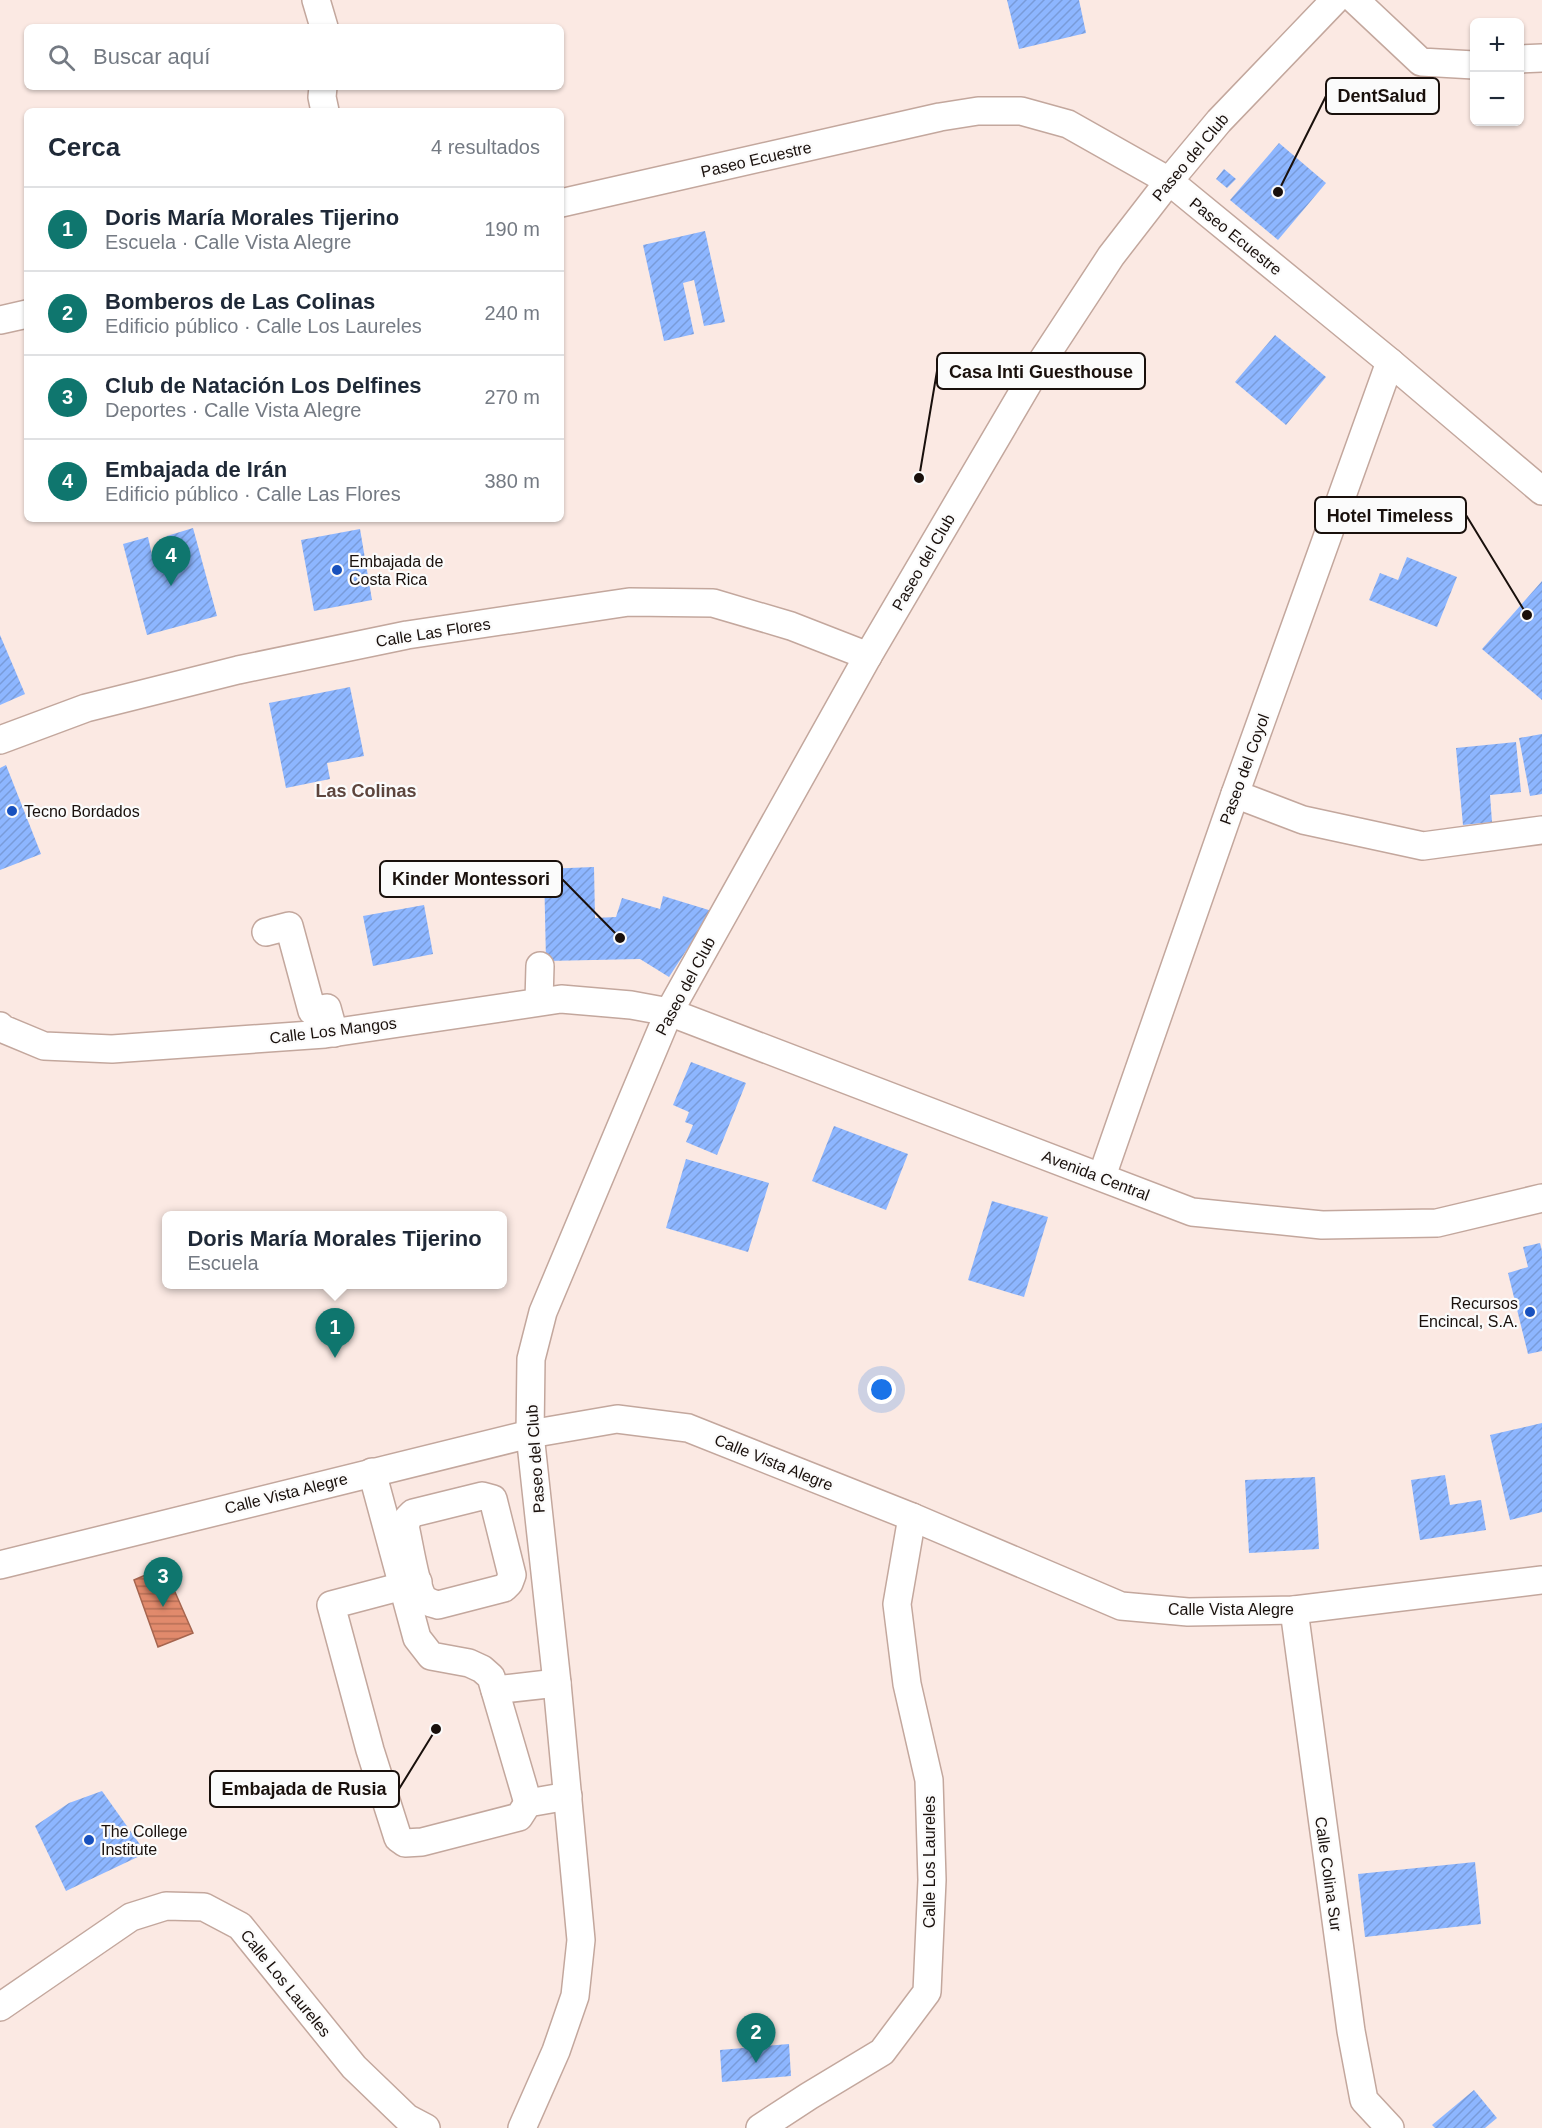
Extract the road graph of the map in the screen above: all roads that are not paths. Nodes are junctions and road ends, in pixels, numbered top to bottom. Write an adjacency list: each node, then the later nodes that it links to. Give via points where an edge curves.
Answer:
1 (316, 0): 4 (street)
2 (1335, 0): 10 (street, Paseo del Club, via 1219,121)
3 (1355, 0): 7 (street, via 1420,62)
4 (323, 24)
5 (1542, 58): 6 (street)
6 (1524, 59)
7 (1470, 65)
8 (322, 90): 9 (street)
9 (324, 108)
10 (1169, 181): 11 (street, Paseo Ecuestre, via 1068,124 1021,111 978,111); 14 (street, Paseo Ecuestre); 16 (street, Paseo del Club, via 1111,256 1033,375)
11 (564, 201)
12 (24, 316): 13 (street)
13 (0, 320)
14 (1390, 362): 15 (street, Paseo Ecuestre); 18 (street, Paseo del Coyol)
15 (1542, 491)
16 (868, 656): 17 (street, Calle Las Flores, via 791,626 713,603 629,602 407,635 238,670 86,708); 23 (street, Paseo del Club)
17 (0, 740)
18 (1235, 794): 19 (street, via 1303,820 1423,846); 26 (street, Paseo del Coyol)
19 (1542, 830)
20 (266, 932): 25 (street, via 289,926 312,1011 327,1008)
21 (540, 966): 22 (street)
22 (539, 1001): 23 (street, Calle Los Mangos, via 589,1000); 25 (street, Calle Los Mangos)
23 (669, 1012): 26 (street, Avenida Central); 28 (street, Paseo del Club, via 543,1312 531,1359)
24 (0, 1026): 25 (street, Calle Los Mangos, via 44,1046 112,1049)
25 (334, 1033)
26 (1101, 1176): 27 (street, Avenida Central, via 1192,1212 1322,1225 1437,1223)
27 (1542, 1198)
28 (530, 1434): 29 (street, Calle Vista Alegre); 30 (street, Calle Vista Alegre, via 617,1419 688,1428); 35 (street, Paseo del Club)
29 (372, 1472): 31 (street, Calle Vista Alegre); 33 (street)
30 (912, 1517): 34 (street, Calle Vista Alegre, via 1121,1606 1188,1612); 42 (street, Calle Los Laureles, via 897,1604 907,1684 929,1780 932,1880 927,1992 882,2052)
31 (0, 1565)
32 (1542, 1580): 34 (street, Calle Vista Alegre)
33 (410, 1584): 33 (street, via 428,1603 438,1605 509,1584 512,1575 493,1499 482,1496 413,1513 408,1518 405,1526); 36 (street, via 417,1638 431,1656 482,1669 491,1677); 38 (street, via 331,1605 398,1838 405,1843 422,1842 519,1817)
34 (1294, 1610): 43 (street, Calle Colina Sur, via 1351,2031 1364,2100)
35 (557, 1683): 36 (street); 37 (street, Paseo del Club)
36 (495, 1690): 38 (street)
37 (568, 1796): 38 (street); 41 (street, Paseo del Club, via 581,1940 575,1996)
38 (528, 1803)
39 (0, 2007): 40 (street, Calle Los Laureles, via 131,1917 166,1906 204,1907 240,1926 354,2067 407,2118)
40 (426, 2128)
41 (522, 2128)
42 (760, 2128)
43 (1390, 2128)

